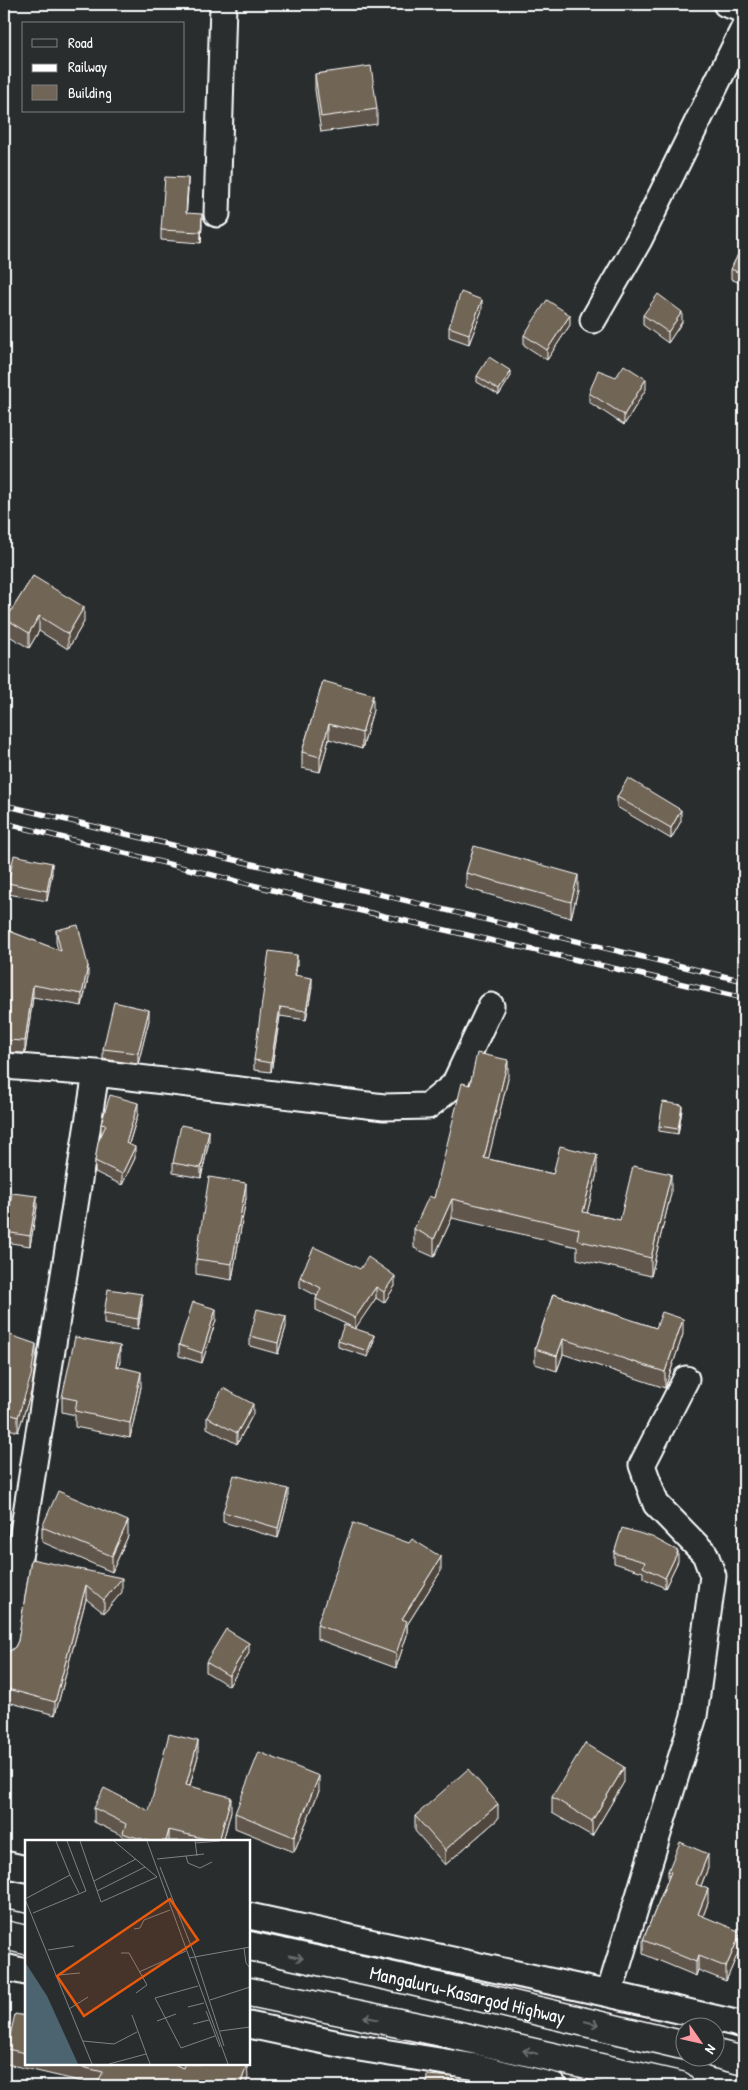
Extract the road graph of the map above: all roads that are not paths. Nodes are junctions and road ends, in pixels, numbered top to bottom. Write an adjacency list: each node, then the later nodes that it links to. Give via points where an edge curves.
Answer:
1 (223, 4): 5 (street)
2 (726, 4): 3 (street)
3 (744, 10)
4 (744, 28): 6 (street, via 639,240)
5 (217, 214)
6 (593, 320)
7 (491, 1006): 9 (street, via 454,1085 428,1106 384,1107)
8 (4, 1066): 9 (street)
9 (96, 1073): 11 (street)
10 (686, 1379): 23 (street, via 642,1465 656,1504 705,1554 713,1576 694,1716)
11 (4, 1652)
12 (4, 1864): 13 (street)
13 (25, 1869)
14 (4, 1894): 15 (highway)
15 (25, 1898)
16 (250, 1916): 23 (street)
17 (4, 1935): 18 (highway)
18 (25, 1940)
19 (250, 1946): 26 (highway, Mangaluru-Kasargod Highway, one-way to 26)
20 (4, 1967): 21 (street)
21 (25, 1972)
22 (250, 1992): 30 (highway, one-way to 22)
23 (609, 1994): 25 (street)
24 (250, 2025): 29 (street, via 353,2047 476,2067)
25 (744, 2025)
26 (676, 2044)
27 (726, 2056): 28 (highway)
28 (744, 2061)
29 (554, 2086)
30 (680, 2086)

